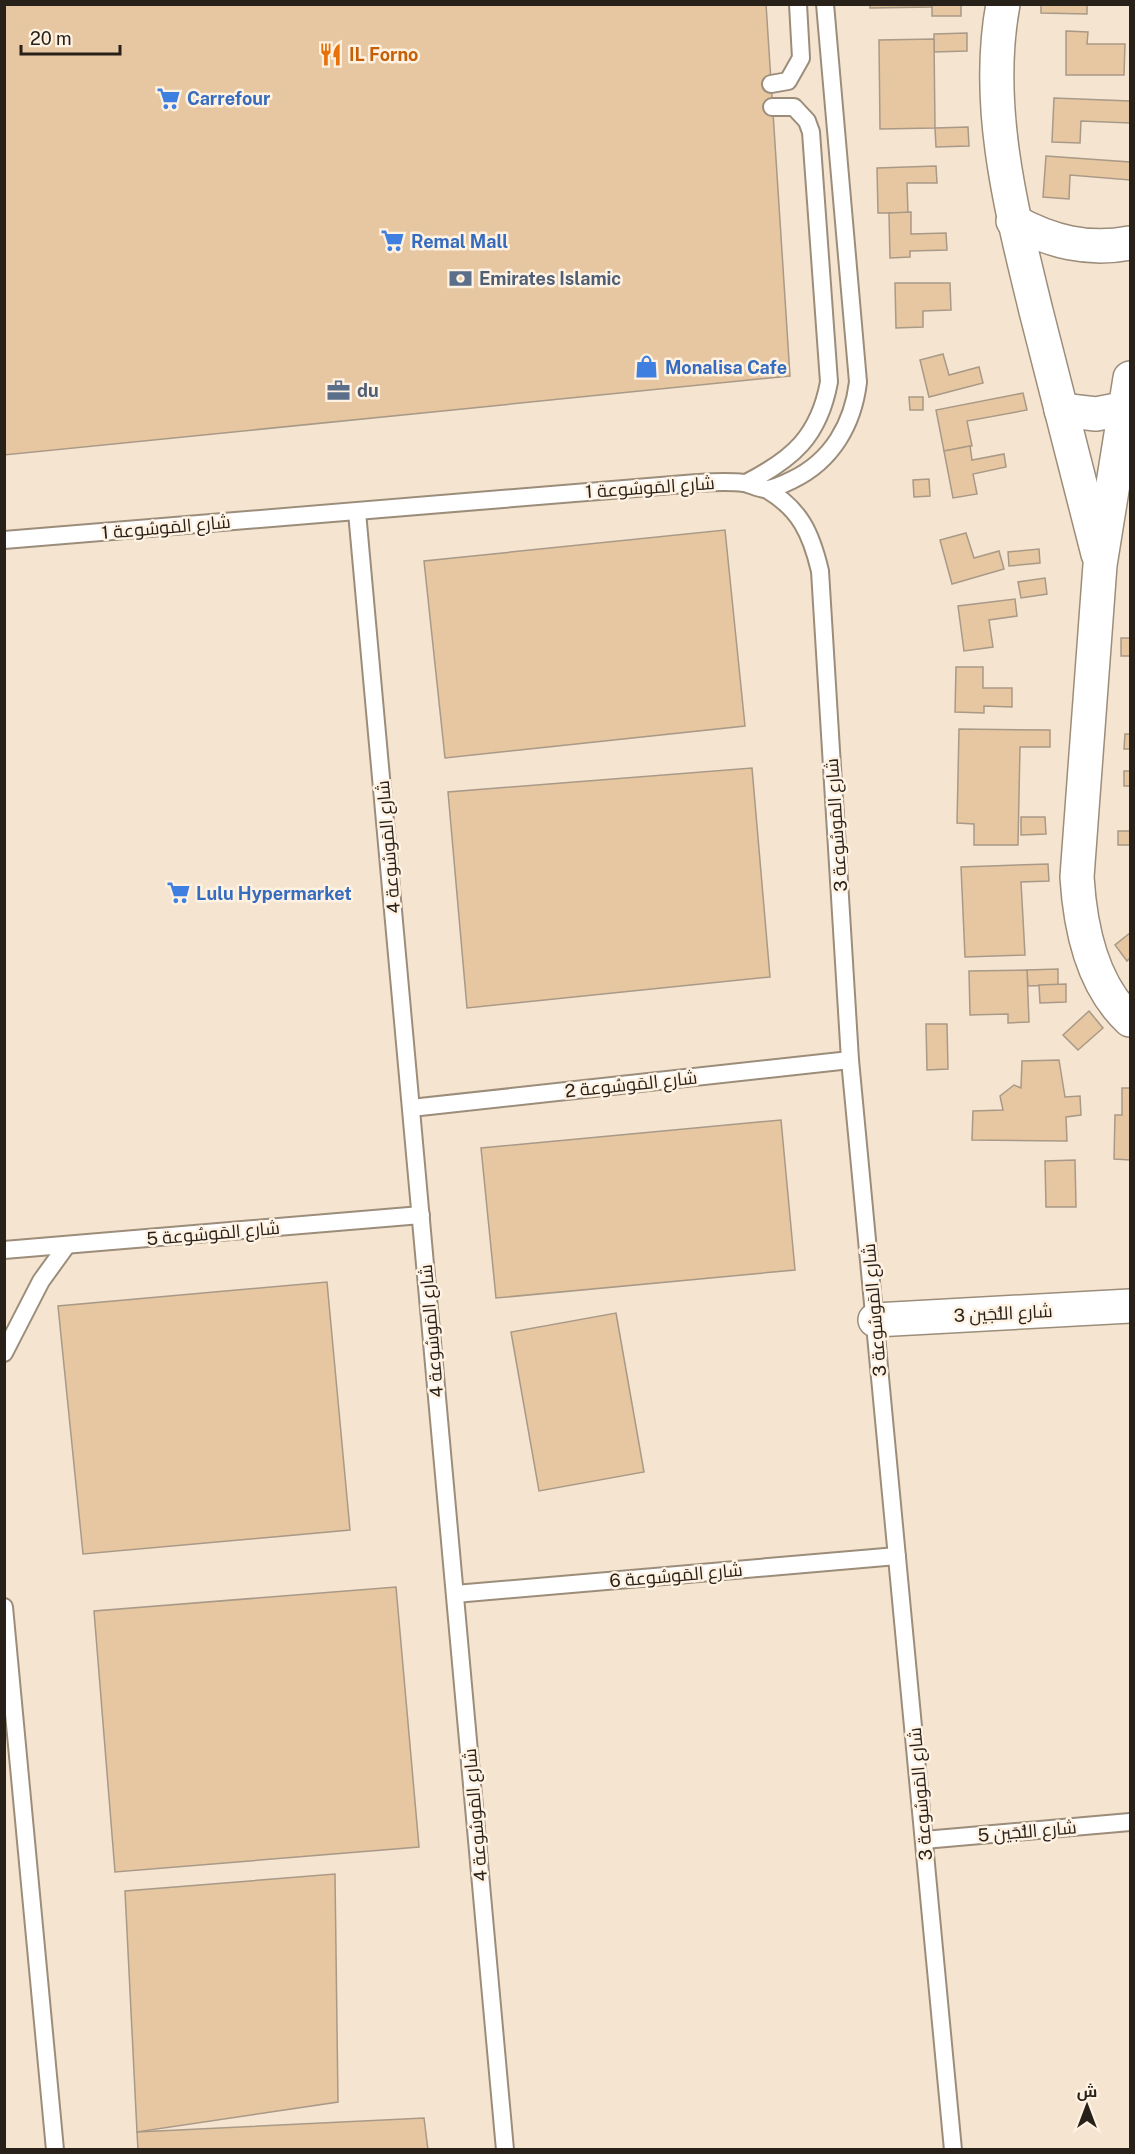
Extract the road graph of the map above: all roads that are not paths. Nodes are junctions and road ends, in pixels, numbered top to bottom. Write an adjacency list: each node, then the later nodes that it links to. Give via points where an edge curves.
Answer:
1 (798, 4): 4 (lane, via 801,58 788,81)
2 (825, 4): 11 (lane, via 858,382 851,415 836,445 805,473)
3 (1003, 4): 6 (street, via 999,24 1000,122)
4 (771, 84)
5 (772, 107): 10 (lane, via 794,107 810,132 829,382 819,420 809,437 777,466)
6 (1013, 220): 7 (street, via 1036,234 1061,242 1087,246); 9 (street)
7 (1131, 243)
8 (1129, 393): 9 (street, via 1096,414); 14 (street)
9 (1061, 410): 14 (street)
10 (746, 483): 11 (lane, شارع المَوسُوعة 1); 12 (lane, شارع المَوسُوعة 1, via 698,483)
11 (766, 489): 16 (lane, شارع المَوسُوعة 3, via 784,500 810,531 820,571)
12 (357, 512): 13 (lane, شارع المَوسُوعة 1); 17 (lane, شارع المَوسُوعة 4)
13 (4, 540)
14 (1100, 565): 15 (street, via 1078,901 1098,973 1109,994)
15 (1131, 1020)
16 (850, 1060): 17 (lane, شارع المَوسُوعة 2); 22 (lane, شارع المَوسُوعة 3)
17 (411, 1108): 18 (lane, شارع المَوسُوعة 4)
18 (421, 1215): 19 (lane, شارع المَوسُوعة 5); 25 (lane, شارع المَوسُوعة 4)
19 (67, 1245): 20 (lane, شارع المَوسُوعة 5); 23 (lane, via 41,1281)
20 (4, 1250)
21 (1131, 1306): 22 (street, شارع اللُّجَين 3)
22 (875, 1320): 24 (lane, شارع المَوسُوعة 3)
23 (4, 1353)
24 (897, 1556): 25 (lane, شارع المَوسُوعة 6); 29 (lane, شارع المَوسُوعة 3)
25 (455, 1594): 31 (lane, شارع المَوسُوعة 4)
26 (4, 1607): 27 (lane)
27 (6, 1647): 30 (lane)
28 (1131, 1822): 29 (lane, شارع اللُّجَين 5)
29 (924, 1840): 32 (lane, شارع المَوسُوعة 3)
30 (55, 2150)
31 (505, 2150)
32 (953, 2150)

